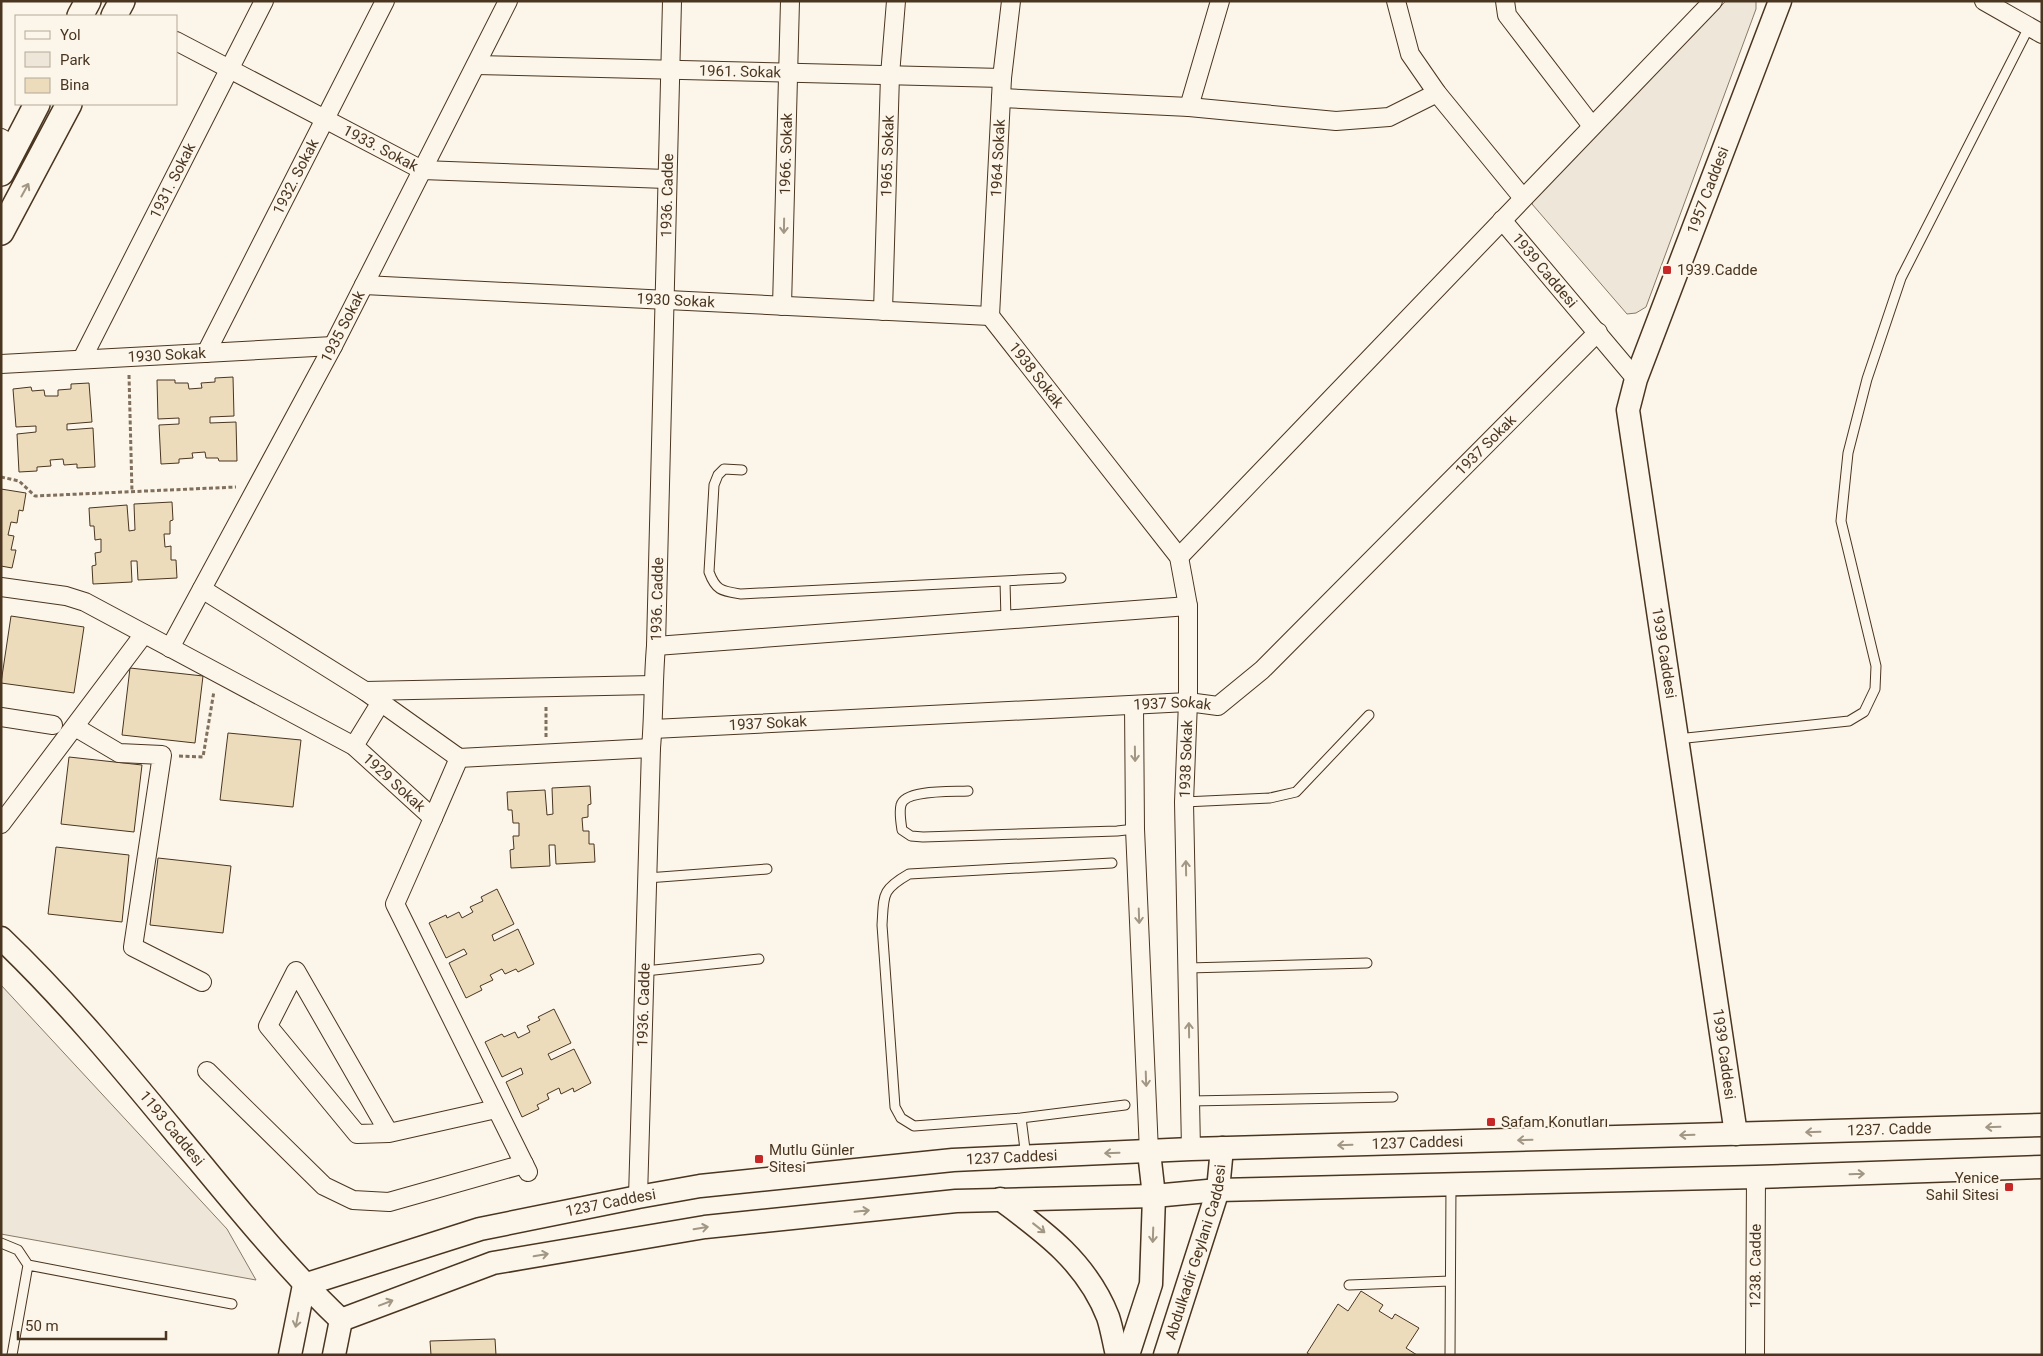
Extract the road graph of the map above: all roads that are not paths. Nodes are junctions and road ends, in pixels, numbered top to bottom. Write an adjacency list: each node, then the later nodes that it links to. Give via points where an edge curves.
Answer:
1 (88, 1): 15 (main road)
2 (264, 1): 19 (street, 1931. Sokak)
3 (385, 1): 29 (street, 1932. Sokak)
4 (508, 1): 18 (street, 1935 Sokak)
5 (672, 1): 20 (street, 1936. Cadde)
6 (790, 1): 21 (street, 1966. Sokak)
7 (896, 1): 22 (street, 1965. Sokak)
8 (1011, 1): 23 (street, 1964 Sokak)
9 (1220, 1): 28 (street)
10 (1396, 1): 24 (street, via 1410,54)
11 (1505, 1): 30 (street, via 1507,15)
12 (1712, 1): 30 (street)
13 (1780, 1): 48 (street, 1957 Caddesi)
14 (1984, 1): 16 (street)
15 (81, 15)
16 (2036, 30): 70 (lane, via 1901,278 1867,379 1848,453 1841,521 1876,666 1875,689 1864,712 1849,721)
17 (178, 42): 19 (street, 1933. Sokak)
18 (476, 65): 20 (street, 1961. Sokak); 32 (street, 1935 Sokak)
19 (229, 69): 29 (street, 1933. Sokak); 46 (street, 1931. Sokak)
20 (670, 70): 21 (street, 1961. Sokak); 34 (street, 1936. Cadde)
21 (788, 72): 22 (street, 1961. Sokak); 40 (street, 1966. Sokak, one-way to 40)
22 (890, 75): 23 (street, 1961. Sokak); 41 (street, 1965. Sokak)
23 (1002, 78): 25 (street, 1964 Sokak)
24 (1437, 93): 28 (street, via 1389,117 1336,122); 35 (street)
25 (1001, 98): 28 (street); 42 (street, 1964 Sokak)
26 (36, 105): 31 (main road)
27 (68, 105): 37 (main road, one-way to 27)
28 (1189, 107)
29 (325, 119): 32 (street, 1933. Sokak); 45 (street, 1932. Sokak)
30 (1592, 126): 35 (street)
31 (9, 142): 33 (main road)
32 (422, 170): 34 (street, 1933. Sokak); 38 (street, 1935 Sokak)
33 (1, 173)
34 (666, 179): 39 (street, 1936. Cadde)
35 (1523, 198): 36 (street)
36 (1502, 220): 43 (street, 1939 Caddesi); 50 (street)
37 (1, 232)
38 (364, 285): 39 (street, 1930 Sokak); 44 (street, 1935 Sokak)
39 (663, 300): 40 (street, 1930 Sokak); 58 (street, 1936. Cadde)
40 (782, 306): 41 (street, 1930 Sokak)
41 (882, 311): 42 (street, 1930 Sokak)
42 (990, 316): 50 (street, 1938 Sokak)
43 (1598, 332): 48 (street, 1939 Caddesi); 63 (street, 1937 Sokak, via 1262,670 1218,706)
44 (333, 346): 45 (street, 1930 Sokak); 54 (street, 1935 Sokak)
45 (206, 352): 46 (street, 1930 Sokak)
46 (82, 359): 47 (street, 1930 Sokak)
47 (1, 364)
48 (1636, 379): 70 (street, 1939 Caddesi, via 1629,403 1629,419)
49 (742, 470): 52 (lane, via 724,469 714,485 709,572 714,586 724,591 741,594)
50 (1178, 557): 55 (street, 1938 Sokak)
51 (1061, 578): 52 (lane)
52 (1005, 581): 56 (lane)
53 (1, 587): 57 (street, 1929 Sokak, via 76,598)
54 (202, 589): 59 (street, 1935 Sokak); 61 (street)
55 (1188, 606): 56 (street); 63 (street, 1938 Sokak)
56 (1006, 620): 58 (street)
57 (144, 634): 59 (street, 1929 Sokak); 68 (street)
58 (656, 646): 60 (street, 1936. Cadde)
59 (170, 648): 71 (street, 1929 Sokak)
60 (653, 685): 61 (street); 69 (street, 1936. Cadde)
61 (365, 691): 62 (street)
62 (381, 702): 71 (street); 73 (street)
63 (1188, 702): 64 (street, 1937 Sokak); 75 (street, 1938 Sokak)
64 (1134, 705): 69 (street, 1937 Sokak); 78 (street, one-way to 78)
65 (1369, 715): 75 (lane, via 1296,792 1270,798)
66 (1, 717): 67 (street)
67 (52, 725)
68 (76, 727): 77 (street); 87 (street, via 119,753 162,755 133,947)
69 (653, 729): 72 (street, 1936. Cadde)
70 (1677, 739): 96 (street, 1939 Caddesi)
71 (354, 746): 76 (street, 1929 Sokak)
72 (651, 748): 73 (street); 81 (street, 1936. Cadde)
73 (459, 758): 76 (street)
74 (968, 792): 78 (lane, via 918,794 906,798 901,805 902,830 910,836 923,837)
75 (1184, 802): 85 (street, 1938 Sokak, one-way to 75)
76 (432, 818): 92 (street, 1929 Sokak, via 395,904)
77 (1, 824)
78 (1135, 828): 99 (street, one-way to 99)
79 (1112, 862): 93 (lane, via 909,874 895,882 884,896 882,925 894,1107 900,1118 914,1126)
80 (767, 869): 81 (lane)
81 (647, 878): 86 (street, 1936. Cadde)
82 (1, 938): 111 (street, 1193 Caddesi, via 100,1044)
83 (759, 959): 86 (lane)
84 (1367, 963): 85 (lane)
85 (1188, 968): 90 (street, 1938 Sokak, one-way to 85)
86 (644, 971): 106 (street, 1936. Cadde)
87 (202, 982)
88 (207, 1072): 92 (street, 1929 Sokak, via 324,1186 353,1200 389,1202 526,1168)
89 (1393, 1098): 90 (lane)
90 (1190, 1100): 98 (street, 1938 Sokak)
91 (1125, 1105): 93 (lane)
92 (496, 1108): 95 (street)
93 (1022, 1118): 100 (lane)
94 (2042, 1125): 96 (street, 1237. Cadde, one-way to 96)
95 (389, 1133): 95 (street, via 360,1082 296,971 268,1026 357,1134)
96 (1736, 1134): 97 (street, 1237 Caddesi, one-way to 97)
97 (1222, 1148): 98 (street, 1237 Caddesi); 104 (street, Abdulkadir Geylani Caddesi)
98 (1191, 1149): 99 (street, 1237 Caddesi)
99 (1148, 1152): 100 (street, 1237 Caddesi, one-way to 100); 105 (street)
100 (1026, 1157): 106 (street, 1237 Caddesi, via 953,1160 700,1186)
101 (2042, 1167): 102 (street, one-way to 101)
102 (1756, 1177): 103 (street); 122 (street, 1238. Cadde)
103 (1451, 1184): 104 (street); 110 (lane)
104 (1218, 1190): 105 (street); 120 (street, Abdulkadir Geylani Caddesi)
105 (1154, 1196): 107 (street); 119 (street, one-way to 119, via 1151,1284)
106 (638, 1198): 111 (street, 1237 Caddesi, via 480,1229)
107 (1000, 1199): 114 (street, one-way to 107, via 493,1263 705,1227); 118 (street, one-way to 118, via 1043,1231 1083,1270 1108,1317)
108 (1, 1243): 109 (lane, via 18,1250)
109 (28, 1265): 113 (lane); 115 (lane)
110 (1450, 1282): 112 (lane); 121 (lane)
111 (304, 1285): 114 (street, 1193 Caddesi); 116 (street, one-way to 116)
112 (1349, 1285)
113 (232, 1304)
114 (340, 1320): 117 (street)
115 (12, 1355)
116 (290, 1355)
117 (334, 1355)
118 (1117, 1355)
119 (1128, 1355)
120 (1165, 1355)
121 (1450, 1355)
122 (1755, 1355)

